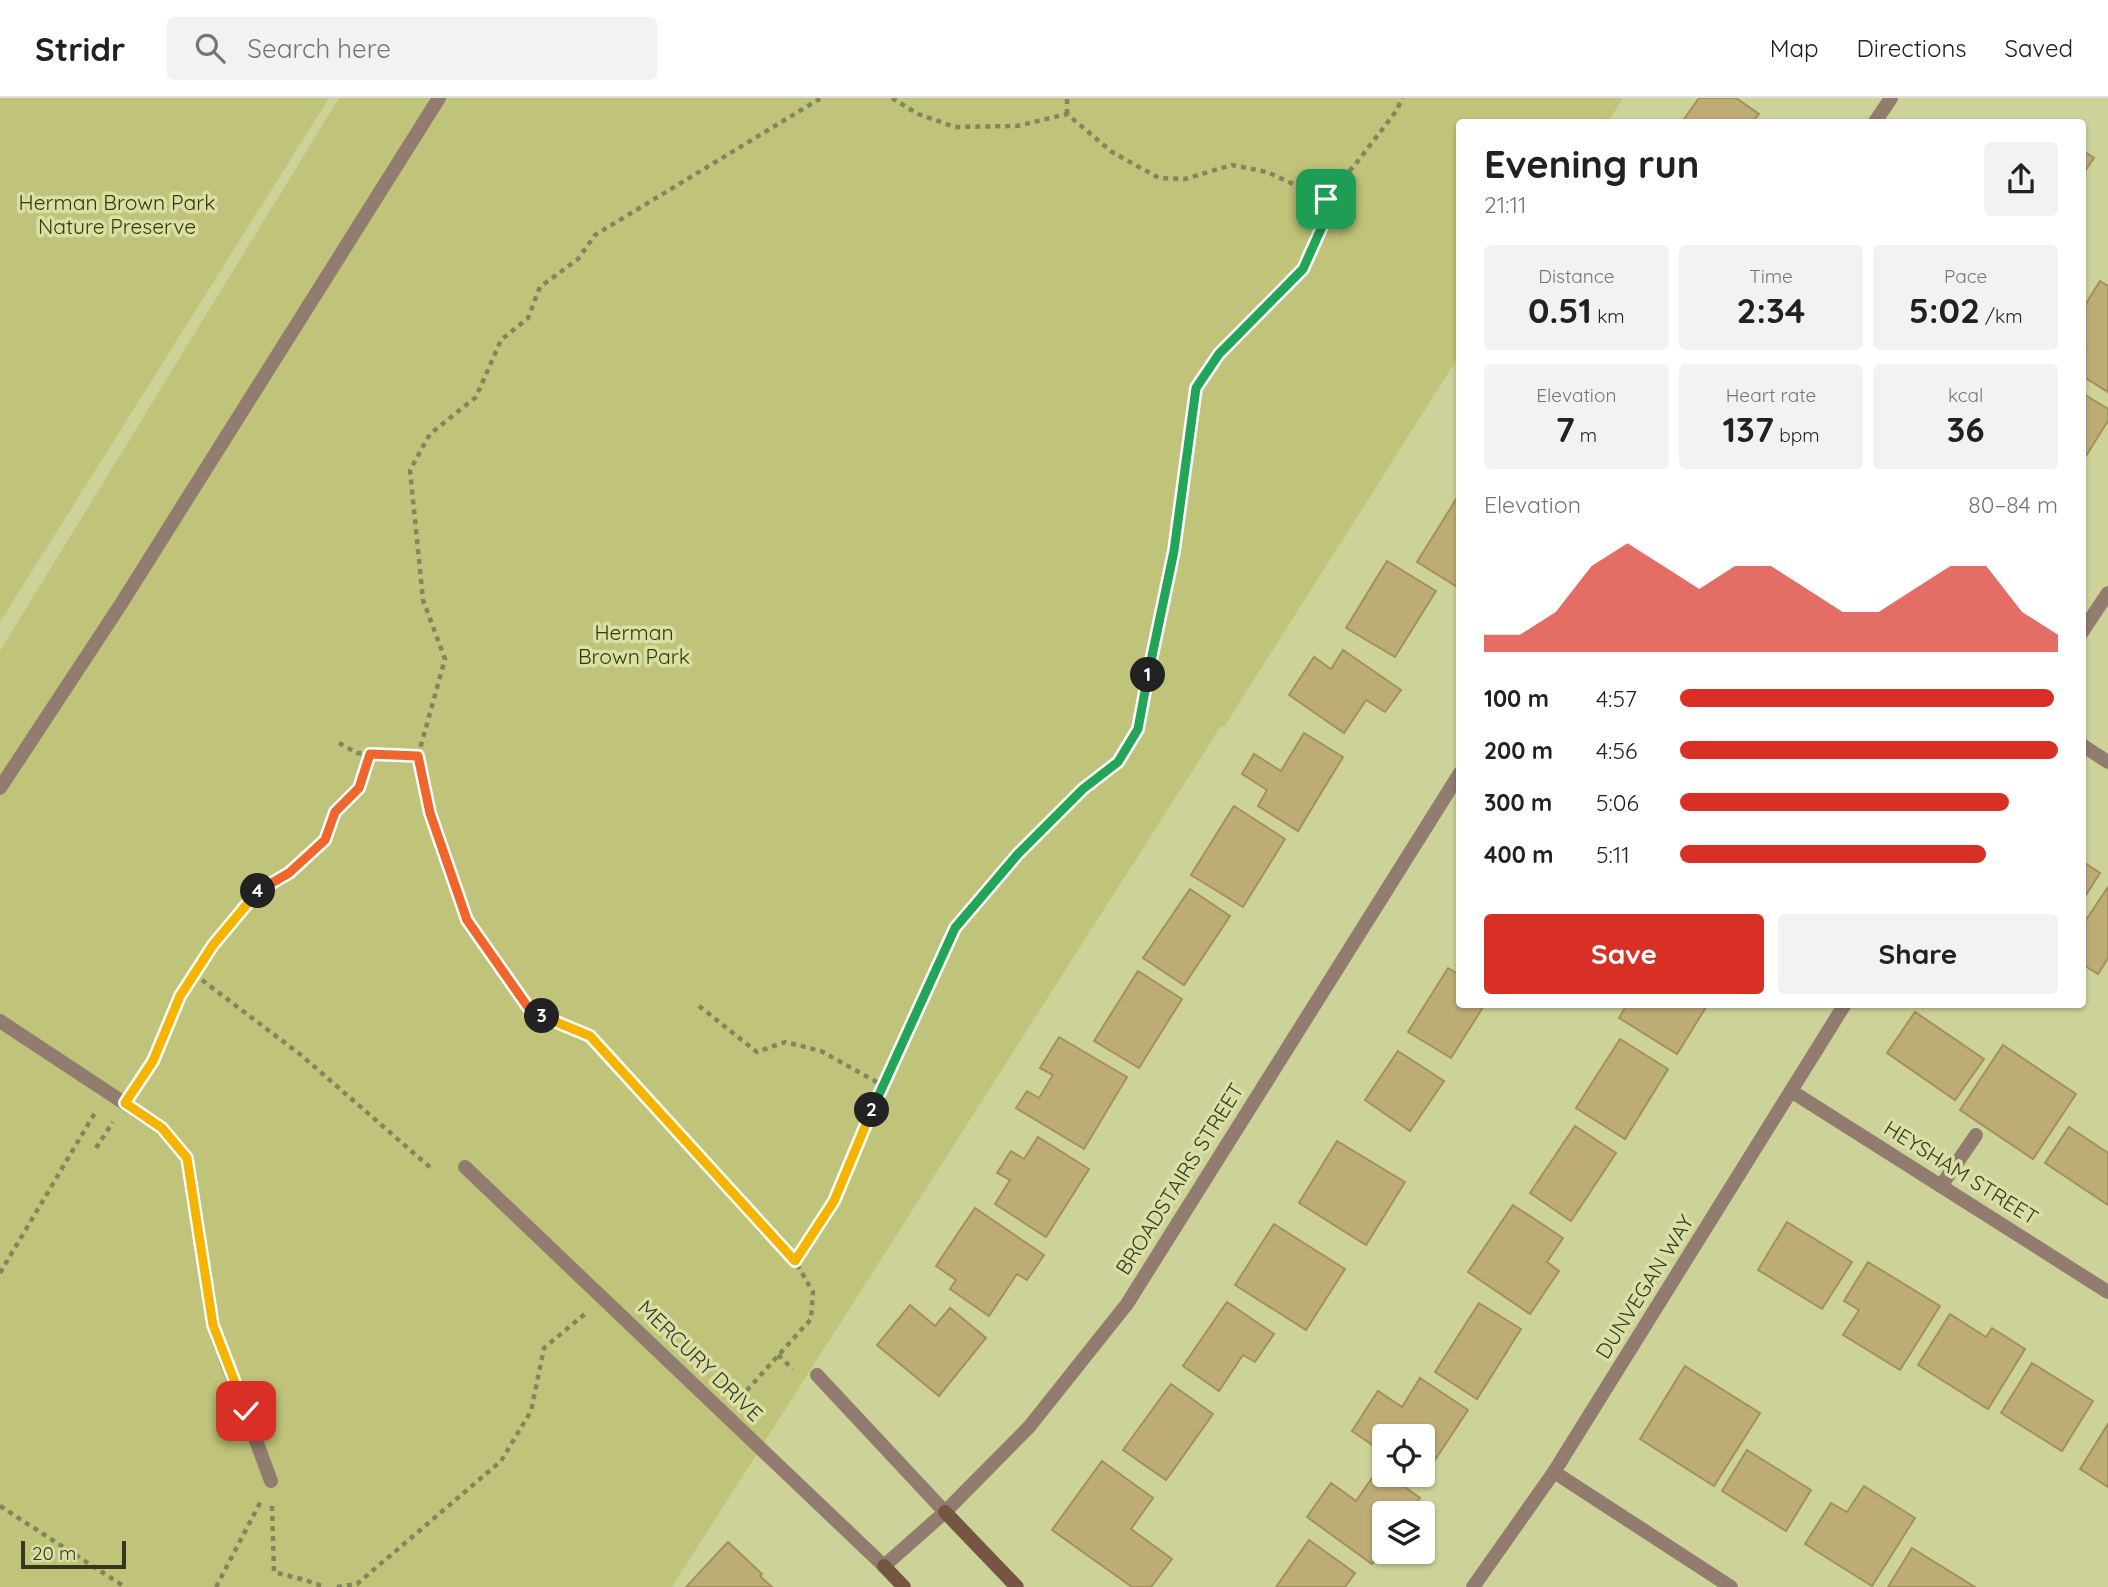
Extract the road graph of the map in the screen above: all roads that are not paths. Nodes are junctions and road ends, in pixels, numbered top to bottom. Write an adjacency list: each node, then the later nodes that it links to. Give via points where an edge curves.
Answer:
1 (439, 98): 9 (street, via 121,604)
2 (1891, 98): 3 (street)
3 (1877, 119)
4 (2108, 593): 5 (street)
5 (2086, 626)
6 (2086, 748): 7 (street)
7 (2108, 762)
8 (1456, 779): 20 (street, BROADSTAIRS STREET, via 1127,1304 1029,1427)
9 (2, 780)
10 (1843, 1008): 12 (street, DUNVEGAN WAY)
11 (0, 1021): 19 (street, via 162,1128 187,1158 213,1325)
12 (1791, 1091): 15 (street, HEYSHAM STREET); 18 (street, DUNVEGAN WAY)
13 (1976, 1135): 15 (street)
14 (466, 1167): 21 (street, MERCURY DRIVE)
15 (1941, 1186): 16 (street, HEYSHAM STREET)
16 (2108, 1292)
17 (817, 1375): 20 (street)
18 (1554, 1472): 24 (street, DUNVEGAN WAY); 25 (street)
19 (271, 1481)
20 (945, 1512): 21 (street, BROADSTAIRS STREET); 23 (street)
21 (884, 1566): 22 (street, MERCURY DRIVE)
22 (904, 1587)
23 (1017, 1587)
24 (1474, 1587)
25 (1731, 1587)

